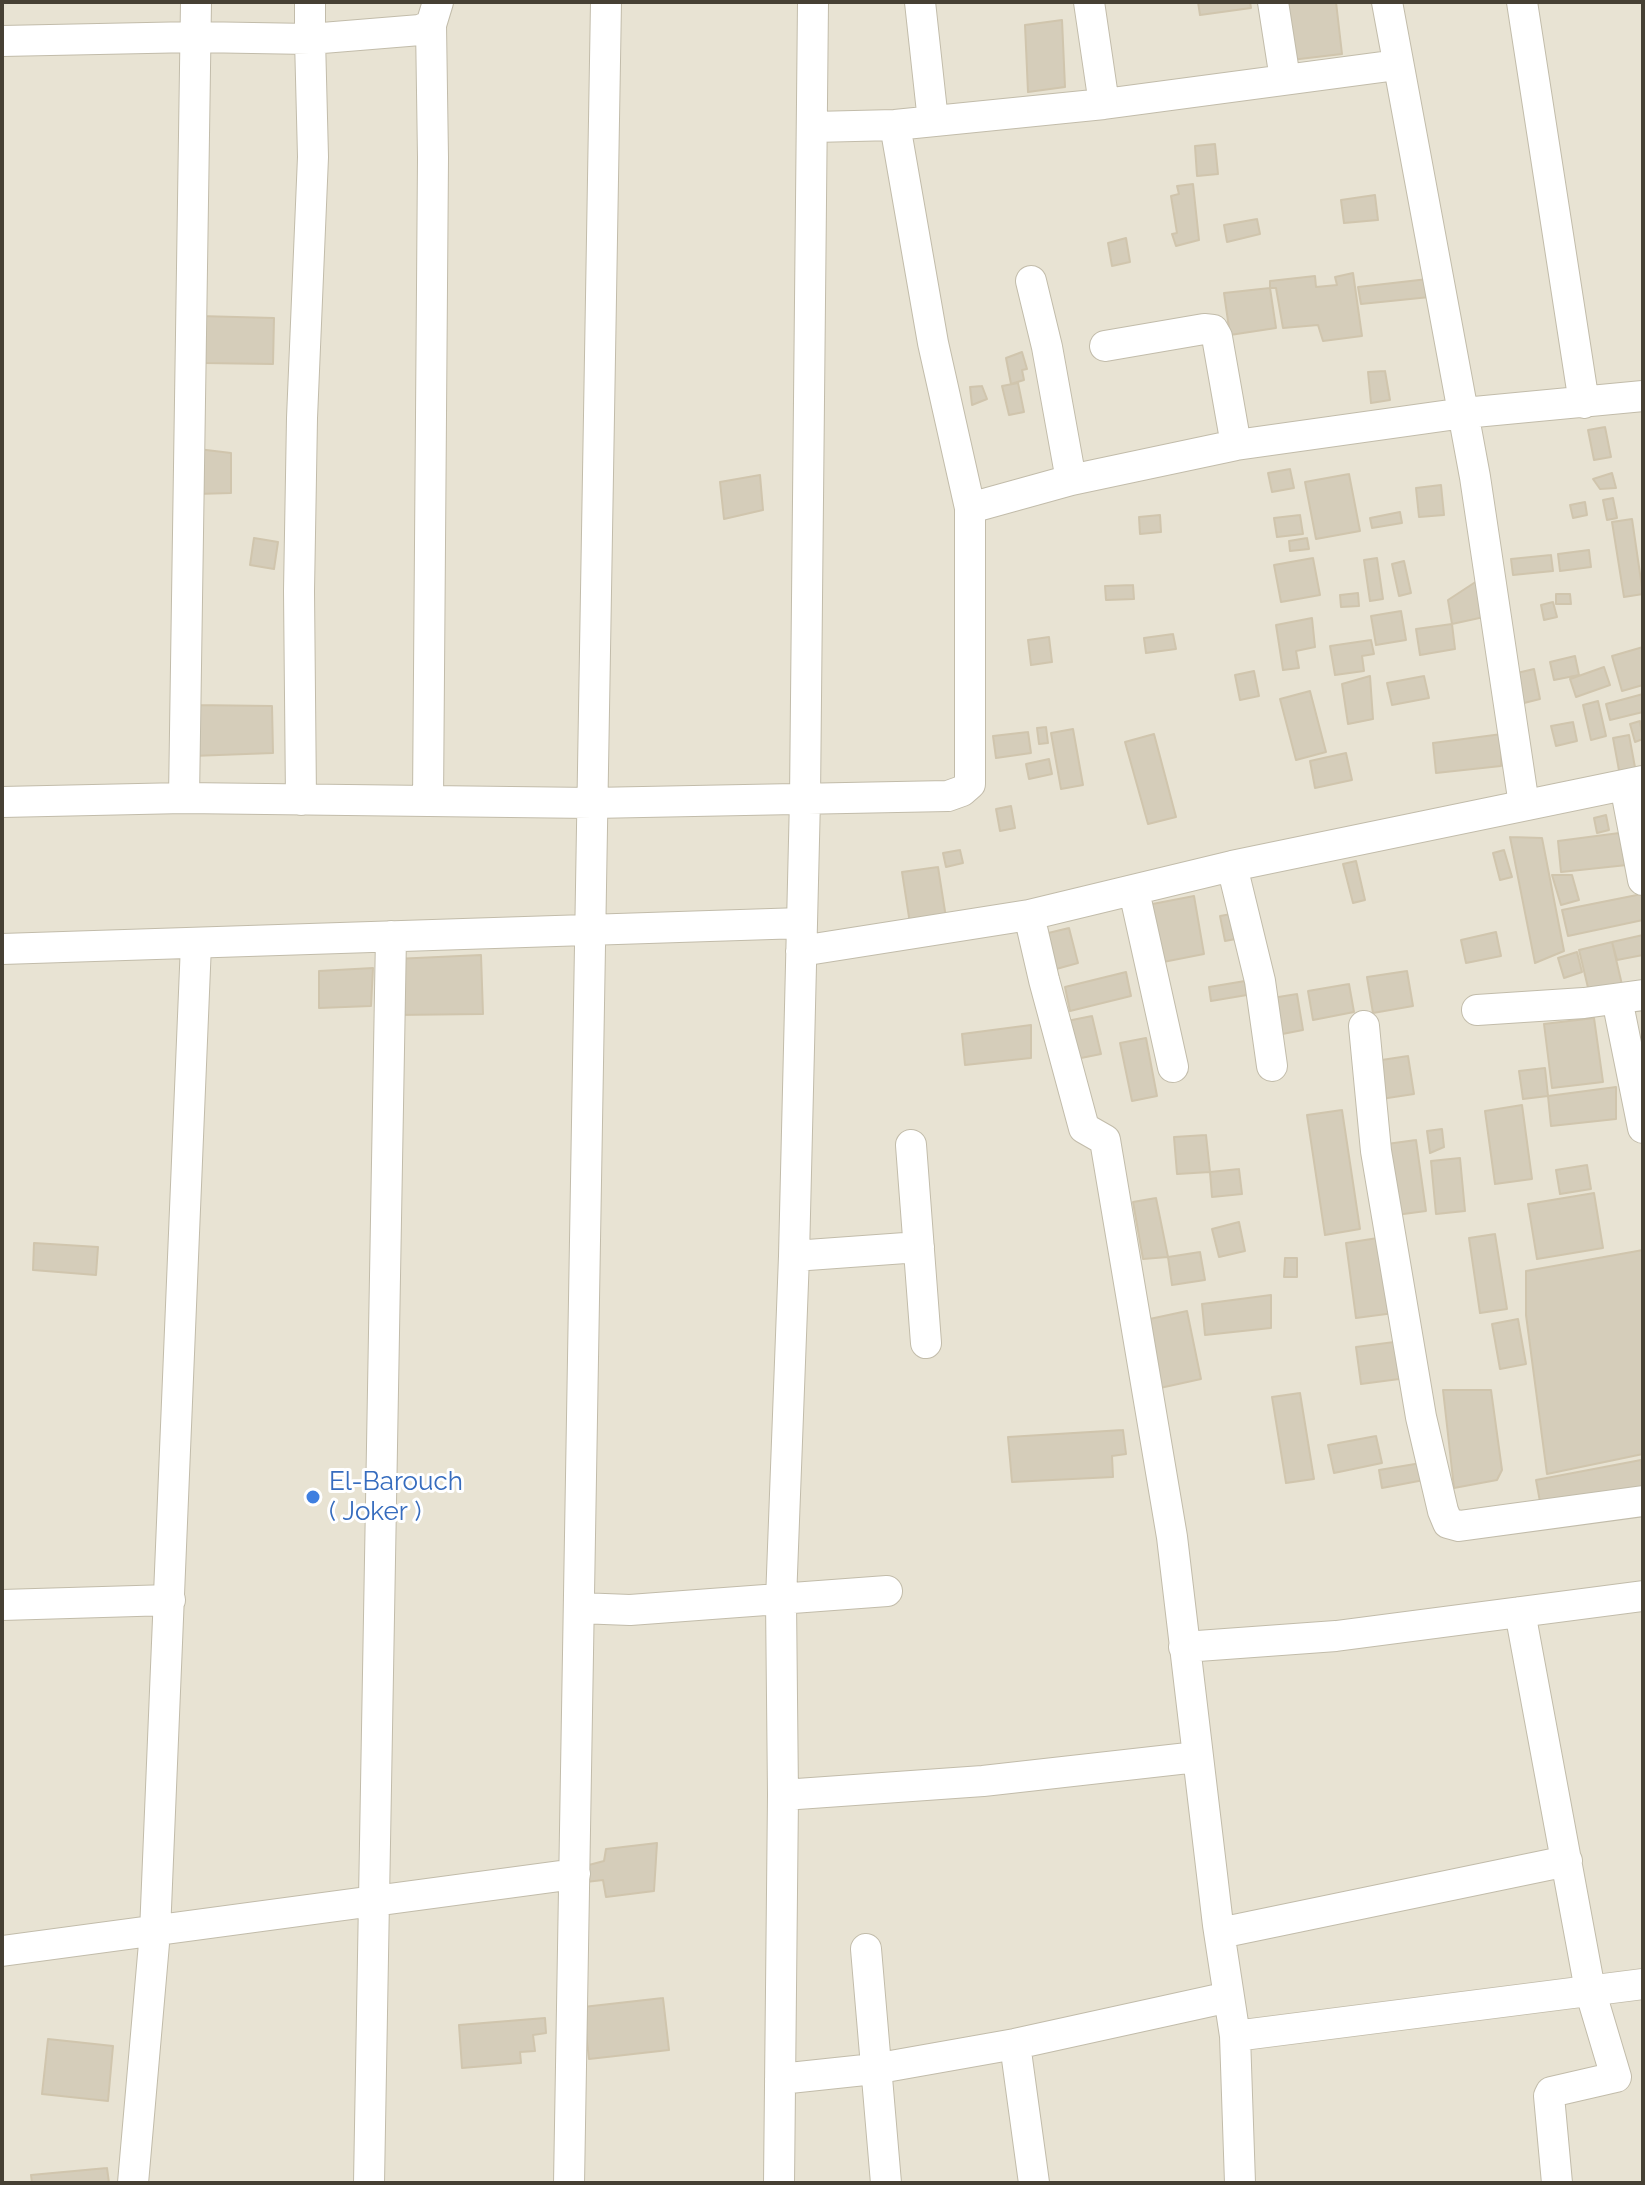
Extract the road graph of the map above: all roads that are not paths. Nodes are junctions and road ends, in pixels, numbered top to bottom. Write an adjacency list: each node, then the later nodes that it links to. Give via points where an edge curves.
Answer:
1 (196, 2): 11 (street)
2 (310, 2): 12 (street)
3 (606, 2): 34 (street)
4 (813, 2): 19 (street)
5 (920, 2): 17 (street)
6 (1089, 2): 16 (street)
7 (1273, 2): 15 (street)
8 (1387, 2): 14 (street)
9 (1522, 2): 23 (street)
10 (434, 13): 12 (street, via 420,30); 32 (street)
11 (195, 37): 12 (street); 13 (street); 29 (street)
12 (310, 39): 31 (street, via 313,157 299,591)
13 (2, 41)
14 (1397, 65): 15 (street); 24 (street)
15 (1285, 79): 16 (street)
16 (1104, 104): 17 (street)
17 (933, 121): 18 (street)
18 (895, 125): 19 (street); 27 (street, via 933,343)
19 (814, 127): 30 (street)
20 (1031, 281): 26 (street)
21 (1105, 346): 25 (street, via 1213,330)
22 (1643, 396): 23 (street)
23 (1584, 403): 24 (street)
24 (1464, 413): 25 (street); 35 (street)
25 (1236, 445): 26 (street)
26 (1071, 480): 27 (street)
27 (970, 508): 30 (street, via 970,784 948,796)
28 (1634, 783): 35 (street); 37 (street)
29 (184, 798): 31 (street); 33 (street)
30 (805, 799): 34 (street); 42 (street)
31 (301, 800): 32 (street)
32 (428, 801): 34 (street)
33 (2, 802)
34 (592, 803): 40 (street)
35 (1524, 805): 36 (street)
36 (1232, 866): 38 (street); 48 (street, via 1260,981)
37 (1643, 880)
38 (1134, 891): 39 (street); 49 (street)
39 (1029, 915): 42 (street); 63 (street, via 1084,1128 1105,1140 1107,1149 1172,1537)
40 (591, 928): 41 (street); 42 (street); 61 (street)
41 (391, 936): 43 (street); 68 (street)
42 (802, 937): 53 (street)
43 (196, 944): 44 (street); 58 (street)
44 (2, 949)
45 (1630, 997): 46 (street); 50 (street)
46 (1477, 1010)
47 (1364, 1026): 55 (street, via 1376,1151 1421,1417 1448,1523 1459,1526)
48 (1272, 1066)
49 (1173, 1067)
50 (1643, 1128)
51 (911, 1145): 52 (street)
52 (919, 1247): 53 (street); 54 (street)
53 (794, 1256): 59 (street)
54 (926, 1343)
55 (1643, 1501)
56 (887, 1591): 59 (street)
57 (1643, 1596): 62 (street)
58 (170, 1600): 60 (street); 69 (street)
59 (781, 1600): 61 (street, via 630,1610); 65 (street)
60 (2, 1605)
61 (579, 1608): 67 (street)
62 (1520, 1612): 63 (street, via 1336,1636); 66 (street)
63 (1184, 1647): 64 (street)
64 (1197, 1757): 65 (street, via 983,1781); 70 (street)
65 (783, 1795): 80 (street)
66 (1567, 1861): 70 (street); 74 (street)
67 (575, 1874): 68 (street); 83 (street)
68 (372, 1903): 69 (street); 82 (street)
69 (155, 1932): 72 (street); 81 (street)
70 (1220, 1933): 75 (street)
71 (866, 1949): 78 (street)
72 (2, 1951)
73 (1643, 1984): 74 (street)
74 (1590, 1990): 76 (street); 79 (street)
75 (1229, 1997): 76 (street); 77 (street)
76 (1235, 2036): 87 (street)
77 (1015, 2044): 78 (street); 86 (street)
78 (874, 2069): 80 (street); 85 (street)
79 (1630, 2076): 88 (street, via 1551,2092)
80 (780, 2079): 84 (street)
81 (133, 2183)
82 (369, 2183)
83 (569, 2183)
84 (779, 2183)
85 (886, 2183)
86 (1034, 2183)
87 (1240, 2183)
88 (1557, 2183)

